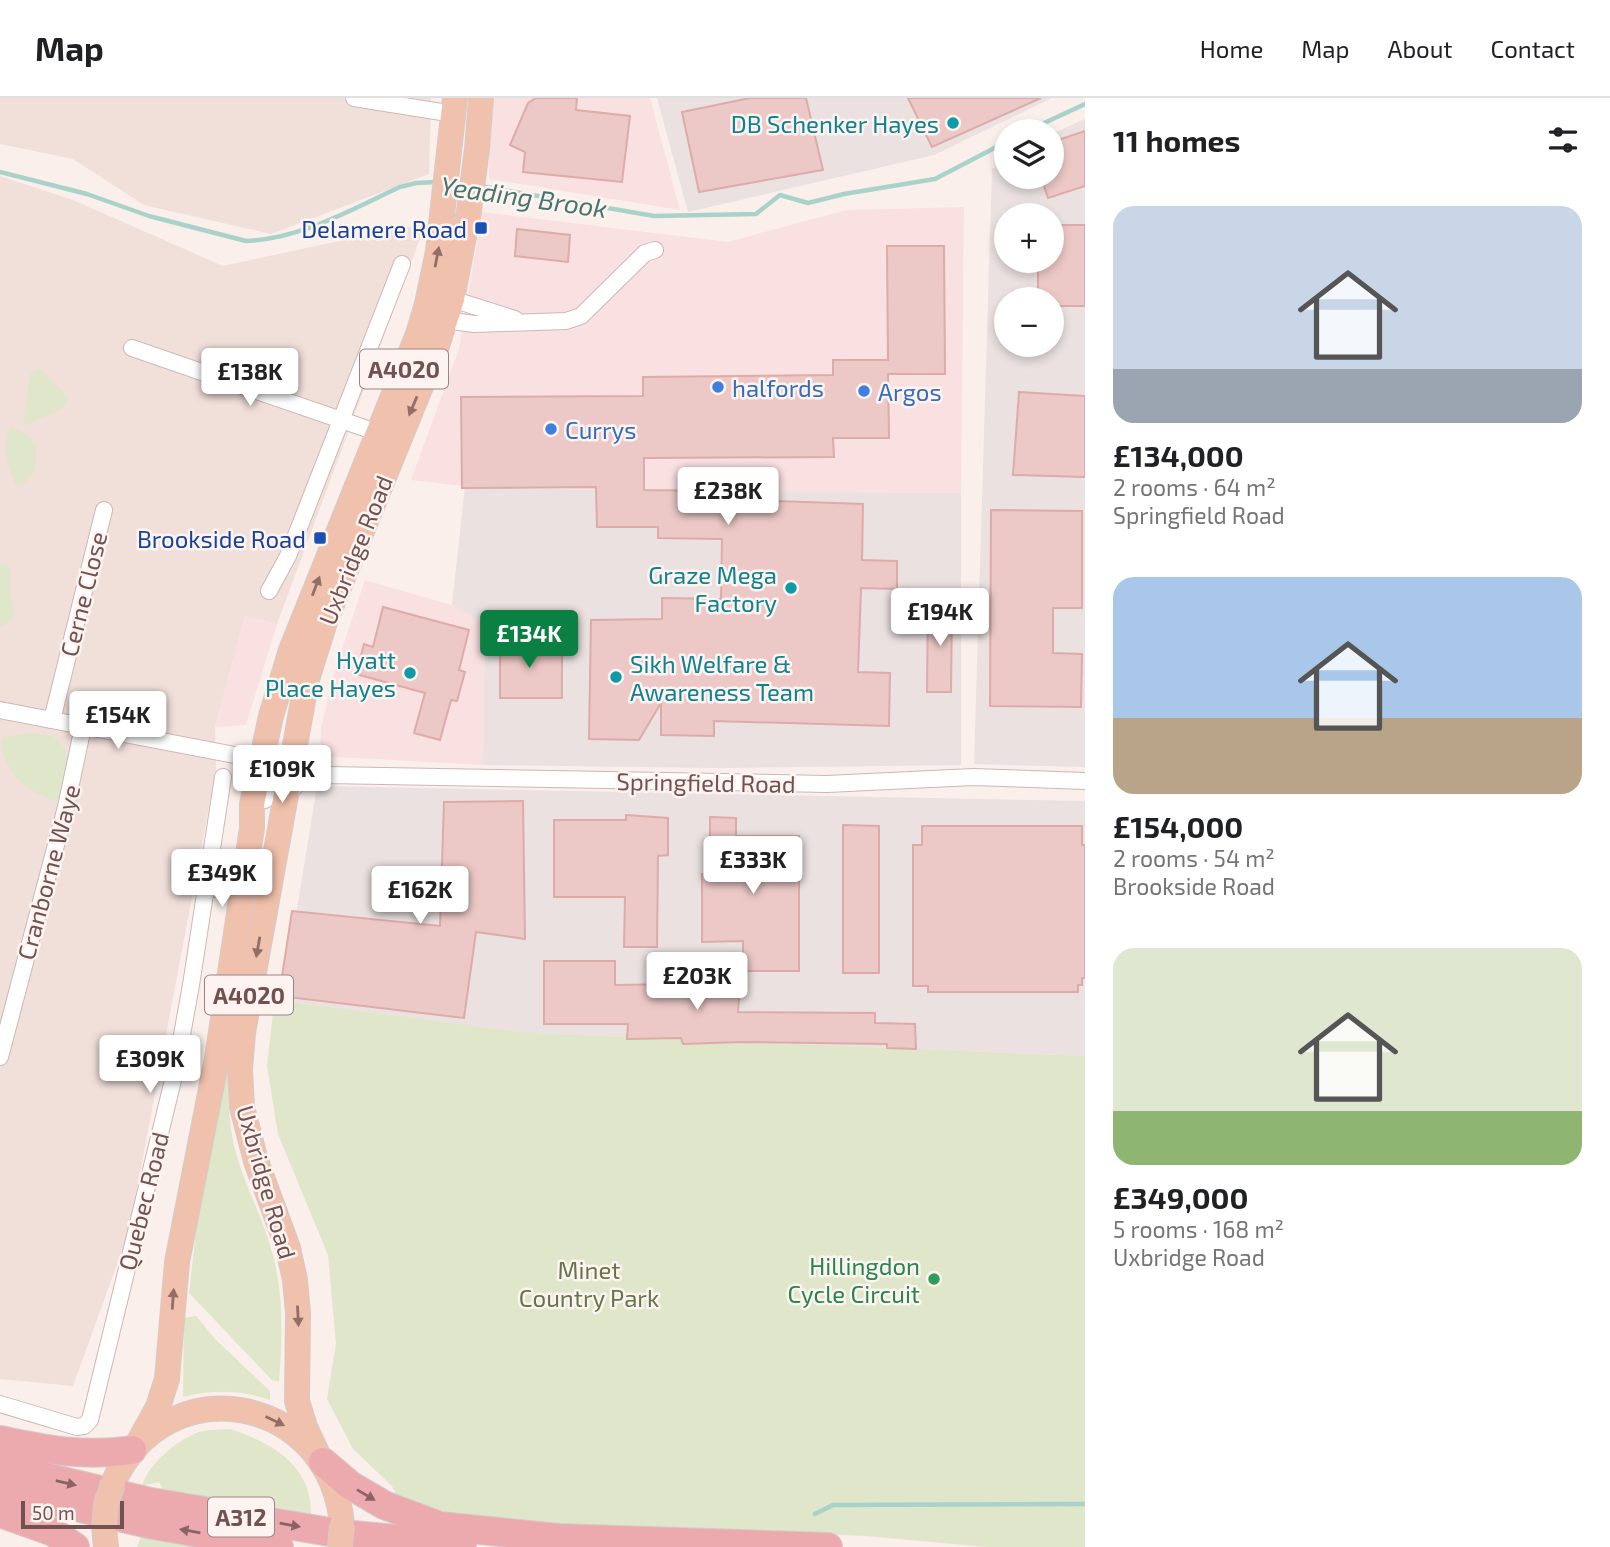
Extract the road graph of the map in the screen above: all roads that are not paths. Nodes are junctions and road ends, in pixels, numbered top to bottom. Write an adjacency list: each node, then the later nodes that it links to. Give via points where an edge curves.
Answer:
1 (354, 98): 3 (street)
2 (481, 98): 4 (main road, Uxbridge Road / A4020)
3 (454, 106): 5 (main road, Uxbridge Road / A4020)
4 (476, 159): 5 (main road); 8 (main road, Uxbridge Road / A4020, via 469,211)
5 (448, 160): 8 (main road, Uxbridge Road / A4020, one-way to 5, via 438,251)
6 (655, 250): 8 (street, via 645,253 581,316 566,321 528,323)
7 (402, 264): 10 (street)
8 (442, 308): 11 (main road, Uxbridge Road / A4020, via 418,334); 18 (main road, Uxbridge Road / A4020, one-way to 18, via 435,352 326,619 307,679)
9 (132, 348): 10 (street)
10 (342, 421): 11 (street); 13 (street, via 288,556)
11 (379, 433): 17 (main road, Uxbridge Road / A4020, one-way to 11, via 291,650)
12 (104, 510): 15 (street, Cerne Close)
13 (269, 591)
14 (0, 710): 15 (street)
15 (52, 720): 16 (street)
16 (83, 727): 17 (street); 26 (street, Cranborne Waye)
17 (261, 760): 18 (street); 23 (main road, Uxbridge Road / A4020)
18 (291, 761): 19 (street, Springfield Road, via 311,765); 22 (main road, Uxbridge Road / A4020); 23 (street, via 270,780 263,812)
19 (327, 775): 21 (street, Springfield Road, via 827,784 973,777); 22 (street, Springfield Road, via 297,783)
20 (223, 777): 24 (street, Quebec Road)
21 (1085, 781)
22 (282, 808): 30 (main road, Uxbridge Road / A4020, one-way to 30, via 243,1034 240,1083 246,1128 295,1280 297,1401)
23 (252, 828): 25 (main road, Uxbridge Road / A4020)
24 (207, 887): 25 (street); 27 (street, Quebec Road, via 176,1068 90,1420 77,1427)
25 (243, 894): 29 (main road, Uxbridge Road / A4020, one-way to 25, via 158,1407 167,1378 174,1285)
26 (0, 1057)
27 (0, 1405)
28 (0, 1440): 29 (highway, via 82,1454)
29 (135, 1448): 30 (main road, one-way to 30, via 175,1419 205,1410 233,1409 281,1424); 35 (main road, Uxbridge Road, bridge, via 113,1483 106,1504)
30 (321, 1460): 34 (main road, Uxbridge Road, via 337,1496); 39 (highway, one-way to 39, via 384,1505 439,1525 559,1538)
31 (0, 1466): 38 (highway, A312, one-way to 38, via 151,1502 342,1534)
32 (0, 1489): 37 (highway, A312, one-way to 32, via 148,1524)
33 (0, 1513): 36 (highway, via 53,1532)
34 (341, 1536)
35 (105, 1537)
36 (75, 1547)
37 (279, 1547)
38 (486, 1547)
39 (828, 1547)

